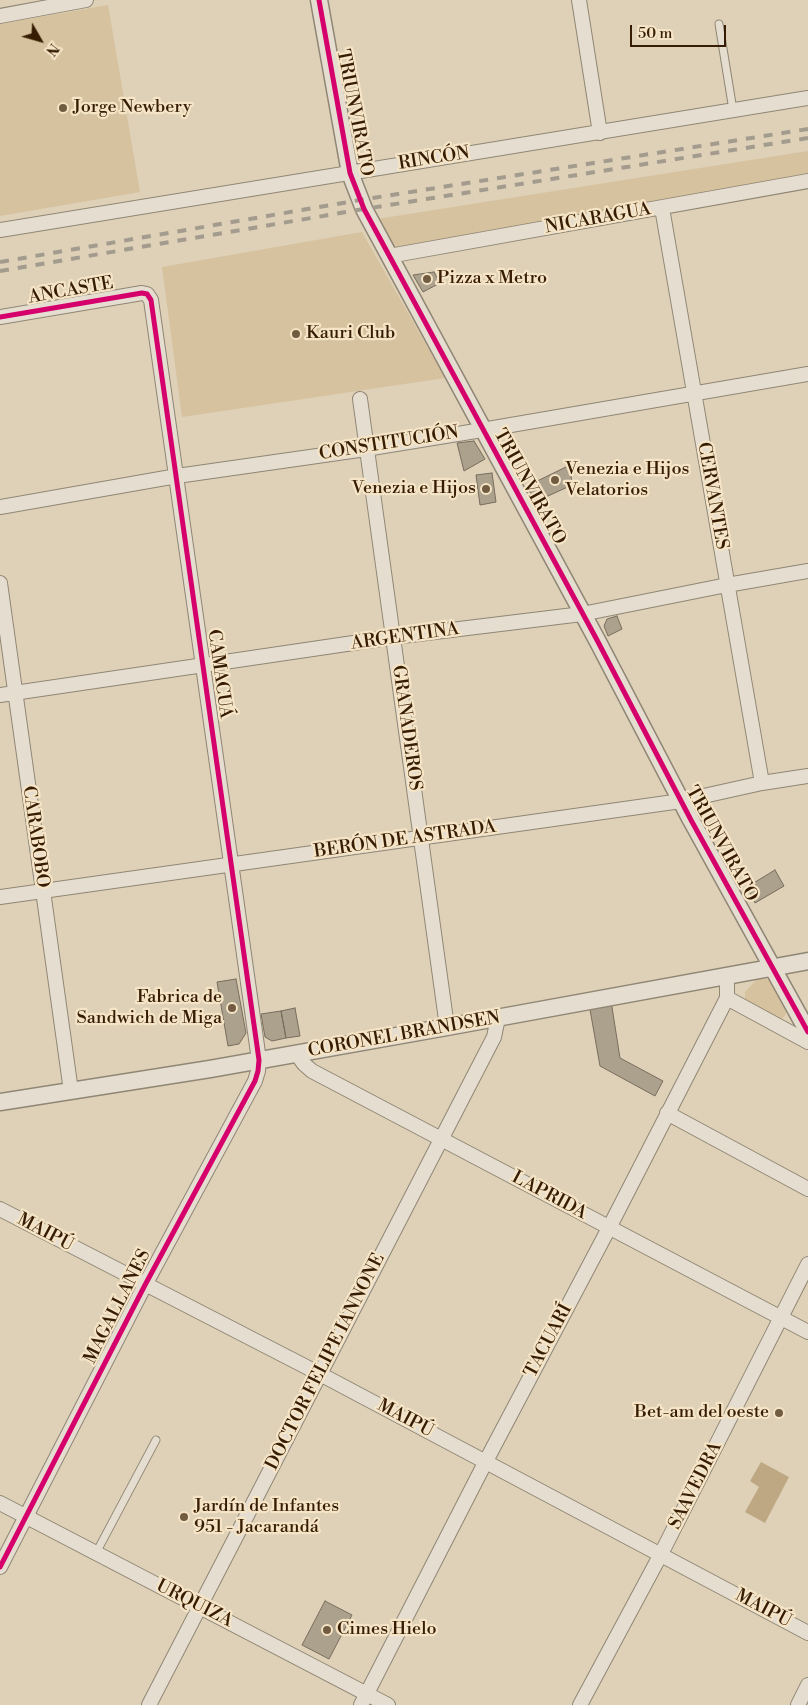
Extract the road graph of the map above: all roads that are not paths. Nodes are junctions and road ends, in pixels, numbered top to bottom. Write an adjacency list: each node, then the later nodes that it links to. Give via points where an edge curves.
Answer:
1 (319, 0): 9 (street, TRIUNVIRATO)
2 (579, 0): 8 (street)
3 (80, 1): 4 (street)
4 (0, 16)
5 (719, 24): 7 (lane)
6 (808, 98): 7 (street, RINCÓN)
7 (733, 110): 8 (street, RINCÓN)
8 (600, 133): 9 (street, RINCÓN)
9 (350, 173): 12 (street, RINCÓN); 13 (street, TRIUNVIRATO)
10 (808, 181): 11 (street, NICARAGUA)
11 (662, 208): 13 (street, NICARAGUA); 17 (street, CERVANTES)
12 (0, 230)
13 (388, 256): 19 (street, TRIUNVIRATO)
14 (147, 294): 15 (street, ANCASTE); 21 (street, CAMACUÁ, via 152,300)
15 (0, 317)
16 (808, 374): 17 (street, CONSTITUCIÓN)
17 (694, 393): 19 (street, CONSTITUCIÓN); 25 (street, CERVANTES)
18 (360, 399): 20 (street, GRANADEROS)
19 (482, 430): 20 (street, CONSTITUCIÓN); 26 (street, TRIUNVIRATO)
20 (366, 449): 21 (street, CONSTITUCIÓN); 27 (street, GRANADEROS)
21 (177, 476): 22 (street, CONSTITUCIÓN); 28 (street, CAMACUÁ)
22 (0, 507)
23 (808, 571): 25 (street, ARGENTINA)
24 (0, 583): 29 (street, CARABOBO)
25 (727, 585): 26 (street, ARGENTINA); 32 (street, CERVANTES)
26 (582, 614): 27 (street, ARGENTINA); 33 (street, TRIUNVIRATO)
27 (394, 637): 28 (street, ARGENTINA); 34 (street, GRANADEROS)
28 (204, 666): 29 (street, ARGENTINA); 35 (street, CAMACUÁ)
29 (14, 693): 30 (street, ARGENTINA); 36 (street, CARABOBO)
30 (0, 695)
31 (808, 776): 32 (street, BERÓN DE ASTRADA)
32 (762, 783): 33 (street, BERÓN DE ASTRADA)
33 (681, 801): 34 (street, BERÓN DE ASTRADA); 39 (street, TRIUNVIRATO)
34 (421, 838): 35 (street, BERÓN DE ASTRADA); 43 (street, GRANADEROS)
35 (232, 863): 36 (street, BERÓN DE ASTRADA); 47 (street, CAMACUÁ)
36 (42, 891): 37 (street, BERÓN DE ASTRADA); 48 (street, CARABOBO)
37 (0, 897)
38 (808, 961): 39 (street, CORONEL BRANDSEN)
39 (772, 967): 40 (street, CORONEL BRANDSEN); 44 (street, TRIUNVIRATO)
40 (727, 975): 41 (street, TACUARÍ); 42 (street, CORONEL BRANDSEN)
41 (727, 998): 45 (street); 50 (street, TACUARÍ)
42 (498, 1018): 43 (street, CORONEL BRANDSEN); 51 (street, DOCTOR FELIPE IANNONE, via 494,1037)
43 (447, 1027): 46 (street, CORONEL BRANDSEN)
44 (808, 1032)
45 (808, 1042)
46 (296, 1054): 47 (street, CORONEL BRANDSEN); 51 (street, LAPRIDA, via 312,1071)
47 (259, 1060): 48 (street, CORONEL BRANDSEN); 56 (street, MAGALLANES, via 254,1081)
48 (72, 1091): 49 (street, CORONEL BRANDSEN)
49 (0, 1102)
50 (667, 1113): 52 (street); 54 (street, TACUARÍ)
51 (441, 1140): 54 (street, LAPRIDA); 59 (street, DOCTOR FELIPE IANNONE)
52 (808, 1189)
53 (0, 1209): 56 (street, MAIPÚ)
54 (609, 1228): 57 (street, LAPRIDA); 61 (street, TACUARÍ)
55 (808, 1264): 57 (street, SAAVEDRA)
56 (145, 1285): 59 (street, MAIPÚ); 63 (street, MAGALLANES)
57 (782, 1318): 58 (street, LAPRIDA); 65 (street, SAAVEDRA)
58 (808, 1332)
59 (320, 1374): 61 (street, MAIPÚ); 67 (street, DOCTOR FELIPE IANNONE)
60 (156, 1440): 64 (lane)
61 (486, 1461): 65 (street, MAIPÚ); 70 (street, TACUARÍ)
62 (0, 1503): 63 (street, URQUIZA)
63 (26, 1516): 64 (street, URQUIZA); 66 (street, MAGALLANES)
64 (96, 1553): 67 (street, URQUIZA)
65 (661, 1554): 68 (street, MAIPÚ); 73 (street, SAAVEDRA)
66 (0, 1568)
67 (200, 1606): 70 (street, URQUIZA); 71 (street, DOCTOR FELIPE IANNONE)
68 (808, 1633)
69 (808, 1685): 74 (street)
70 (364, 1699): 72 (street, URQUIZA)
71 (148, 1705)
72 (388, 1705)
73 (580, 1705)
74 (798, 1705)

